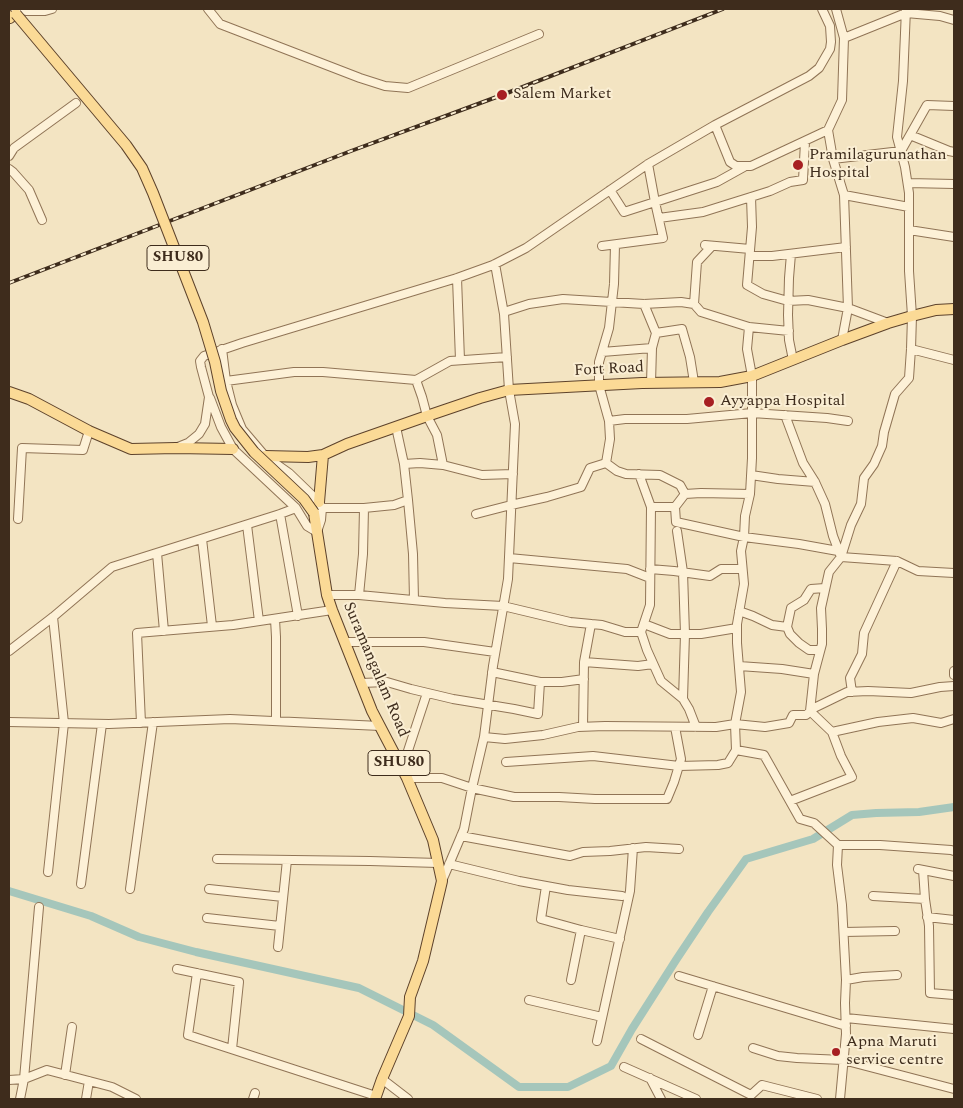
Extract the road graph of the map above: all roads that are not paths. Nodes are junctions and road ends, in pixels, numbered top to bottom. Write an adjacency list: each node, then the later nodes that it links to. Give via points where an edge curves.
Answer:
1 (52, 9): 6 (street)
2 (208, 9): 8 (street, via 220,24 385,86 408,88)
3 (822, 9): 12 (street, via 830,26 831,42 820,68)
4 (836, 9): 9 (street)
5 (906, 11): 7 (street); 9 (street); 16 (street, via 897,137)
6 (12, 13): 97 (main road, SHU80, via 136,171 197,323 230,431 250,456 300,503)
7 (954, 20)
8 (539, 34)
9 (844, 38): 13 (street, via 842,100)
10 (76, 104): 18 (street, via 14,148)
11 (954, 106): 14 (street, via 927,105)
12 (715, 125): 20 (street); 21 (street, via 730,162)
13 (828, 130): 15 (street); 19 (street)
14 (910, 135): 16 (street); 17 (street)
15 (805, 142): 21 (street); 27 (street, via 803,180)
16 (902, 151): 19 (street); 23 (street)
17 (954, 152)
18 (9, 156)
19 (834, 159): 26 (street)
20 (648, 164): 25 (street); 28 (street)
21 (746, 166): 28 (street, via 717,182)
22 (9, 169): 31 (street, via 29,190)
23 (908, 183): 24 (street); 29 (street)
24 (954, 184)
25 (610, 190): 28 (street, via 624,212); 39 (street, via 526,248)
26 (844, 195): 29 (street); 36 (street)
27 (751, 196): 30 (street, via 703,212); 37 (street)
28 (655, 202): 30 (street)
29 (909, 207): 32 (street)
30 (658, 218): 34 (street, via 663,238)
31 (42, 220)
32 (909, 230): 33 (street); 48 (street)
33 (954, 237)
34 (615, 244): 35 (street); 42 (street)
35 (602, 246)
36 (846, 247): 38 (street); 45 (street)
37 (750, 253): 38 (street); 41 (street, via 747,285 763,294); 44 (street, via 708,245 697,262)
38 (791, 254): 41 (street)
39 (495, 264): 40 (street); 47 (street)
40 (457, 278): 55 (street); 59 (street)
41 (788, 301): 45 (street, via 808,300); 51 (street)
42 (612, 302): 43 (street); 47 (street, via 563,299); 57 (street)
43 (644, 304): 44 (street); 52 (street)
44 (694, 304): 50 (street, via 701,312)
45 (848, 308): 49 (street); 53 (street)
46 (954, 309): 48 (main road, Fort Road)
47 (504, 312): 58 (street)
48 (912, 316): 49 (main road, Fort Road); 56 (street)
49 (888, 323): 53 (main road, Fort Road)
50 (749, 328): 51 (street); 62 (street, via 747,349)
51 (789, 331): 60 (street)
52 (656, 333): 54 (street); 65 (street, via 682,329)
53 (842, 340): 60 (main road, Fort Road)
54 (652, 348): 57 (street); 66 (street)
55 (222, 349): 64 (street); 70 (street, via 200,361)
56 (911, 349): 61 (street); 107 (street, via 909,378 895,394 882,446 864,478 861,504)
57 (602, 352): 67 (street)
58 (507, 357): 59 (street); 68 (street)
59 (460, 360): 63 (street, via 450,361)
60 (793, 360): 62 (main road, Fort Road)
61 (954, 360)
62 (752, 376): 65 (main road, Fort Road, via 720,382); 71 (street)
63 (416, 380): 64 (street, via 294,372); 73 (street)
64 (226, 381): 81 (street, via 242,429)
65 (694, 382): 66 (main road, Fort Road)
66 (651, 383): 67 (main road, Fort Road)
67 (600, 385): 68 (main road, Fort Road); 74 (street)
68 (510, 390): 73 (main road, Fort Road); 85 (street, via 515,424)
69 (9, 392): 77 (main road)
70 (209, 397): 78 (street, via 205,424 199,434); 79 (street)
71 (752, 413): 72 (street); 74 (street); 87 (street)
72 (785, 415): 75 (street); 88 (street, via 803,463)
73 (427, 416): 76 (main road, Fort Road); 84 (street, via 437,435)
74 (609, 420): 82 (street)
75 (848, 421)
76 (396, 427): 80 (main road, Fort Road); 83 (street)
77 (89, 431): 78 (main road, via 131,449); 100 (street, via 83,450 22,448)
78 (176, 448): 79 (main road)
79 (233, 449): 95 (street)
80 (323, 454): 81 (main road, Fort Road); 97 (main road)
81 (265, 456): 97 (street, via 289,473)
82 (606, 463): 86 (street, via 617,472); 92 (street, via 590,468 581,487)
83 (404, 464): 84 (street); 91 (street)
84 (443, 465): 85 (street, via 482,475)
85 (513, 474): 92 (street)
86 (639, 474): 89 (street, via 660,475 680,485); 93 (street)
87 (751, 475): 88 (street); 90 (street)
88 (815, 482): 107 (street)
89 (686, 494): 90 (street); 94 (street)
90 (750, 494): 104 (street)
91 (408, 500): 96 (street); 118 (street)
92 (511, 505): 99 (street); 108 (street)
93 (651, 507): 94 (street); 110 (street)
94 (675, 507): 104 (street, via 676,522)
95 (296, 508): 98 (street); 103 (street, via 307,526)
96 (364, 508): 97 (street); 117 (street)
97 (316, 510): 103 (main road, SHU80); 103 (street, via 322,520)
98 (280, 514): 101 (street); 123 (street)
99 (476, 514)
100 (18, 519)
101 (247, 524): 105 (street); 125 (street)
102 (677, 531): 112 (street)
103 (316, 532): 116 (main road, Suramangalam Road / SHU80)
104 (744, 537): 107 (street, via 799,544); 111 (street)
105 (202, 538): 106 (street); 127 (street)
106 (157, 552): 122 (street, via 112,566); 131 (street)
107 (840, 554): 109 (street); 115 (street, via 829,572)
108 (509, 558): 114 (street, via 627,569); 119 (street)
109 (896, 561): 113 (street, via 918,571); 148 (street, via 864,633 862,654 850,678)
110 (650, 569): 112 (street); 114 (street)
111 (742, 569): 112 (street, via 721,569 710,576); 121 (street, via 744,584)
112 (683, 572): 132 (street)
113 (954, 573)
114 (650, 578): 129 (street, via 650,605)
115 (825, 588): 128 (street, via 811,589 804,600 791,608); 134 (street)
116 (327, 595): 117 (street); 120 (main road, Suramangalam Road / SHU80)
117 (359, 595): 118 (street)
118 (414, 600): 119 (street)
119 (503, 606): 126 (street); 136 (street)
120 (332, 610): 123 (street); 133 (main road, Suramangalam Road / SHU80)
121 (739, 611): 128 (street, via 772,625); 130 (street)
122 (53, 616): 135 (street); 158 (street)
123 (298, 616): 124 (street)
124 (275, 619): 125 (street); 154 (street)
125 (259, 621): 127 (street)
126 (591, 624): 129 (street, via 625,632); 137 (street)
127 (212, 626): 131 (street)
128 (787, 627): 134 (street, via 790,634 809,650)
129 (643, 628): 132 (street); 138 (street)
130 (737, 628): 132 (street); 139 (street)
131 (164, 631): 156 (street, via 137,633)
132 (685, 634): 150 (street)
133 (346, 642): 136 (street, via 424,642); 146 (main road, Suramangalam Road / SHU80)
134 (820, 650): 142 (street)
135 (9, 651)
136 (495, 652): 141 (street)
137 (584, 662): 138 (street); 144 (street)
138 (653, 664): 150 (street, via 660,681)
139 (739, 666): 142 (street); 160 (street, via 741,692)
140 (954, 671): 143 (street)
141 (492, 672): 145 (street); 151 (street)
142 (814, 674): 152 (street)
143 (954, 675)
144 (584, 679): 145 (street); 162 (street)
145 (540, 682): 151 (street, via 538,714)
146 (362, 683): 149 (street, via 387,682); 161 (main road, Suramangalam Road / SHU80)
147 (954, 686): 148 (street, via 911,693)
148 (852, 692): 152 (street)
149 (427, 693): 151 (street); 170 (street)
150 (683, 699): 164 (street, via 690,708)
151 (488, 705): 166 (street)
152 (810, 712): 160 (street, via 793,715 789,723 765,727); 165 (street)
153 (954, 719): 165 (street, via 940,723 913,718)
154 (276, 721): 157 (street); 161 (street)
155 (9, 722): 158 (street)
156 (141, 722): 157 (street); 159 (street)
157 (153, 722): 187 (street)
158 (64, 723): 159 (street); 182 (street)
159 (102, 724): 185 (street)
160 (735, 724): 164 (street); 167 (street)
161 (380, 726): 170 (main road, Suramangalam Road / SHU80)
162 (583, 727): 163 (street); 166 (street, via 505,739)
163 (675, 727): 164 (street); 169 (street, via 682,758)
164 (696, 727)
165 (832, 732): 172 (street, via 852,777)
166 (484, 737): 171 (street)
167 (736, 750): 169 (street, via 728,763); 172 (street, via 764,755)
168 (506, 762): 169 (street, via 593,756)
169 (679, 766): 171 (street, via 668,800 514,797)
170 (405, 773): 171 (street, via 442,778); 180 (main road, Suramangalam Road / SHU80, via 433,840)
171 (472, 788): 173 (street)
172 (790, 801): 174 (street, via 800,819 814,823)
173 (461, 836): 175 (street, via 570,856); 181 (street)
174 (838, 845): 177 (street); 200 (street)
175 (633, 848): 176 (street); 201 (street, via 630,891)
176 (679, 849)
177 (954, 851)
178 (217, 859): 179 (street)
179 (287, 860): 180 (street); 191 (street)
180 (438, 863): 184 (main road, Suramangalam Road / SHU80)
181 (450, 864): 184 (street); 186 (street)
182 (48, 872)
183 (954, 876): 192 (street, via 921,869)
184 (442, 881): 226 (main road, Suramangalam Road / SHU80, via 424,961 410,997 408,1016)
185 (81, 884)
186 (546, 886): 189 (street); 198 (street, via 541,919)
187 (130, 889)
188 (209, 889): 191 (street)
189 (622, 896)
190 (873, 896): 192 (street)
191 (283, 897): 197 (street)
192 (925, 899): 194 (street)
193 (38, 908): 225 (street)
194 (928, 917): 196 (street); 210 (street, via 930,993)
195 (207, 918): 197 (street)
196 (954, 920)
197 (280, 926): 202 (street)
198 (581, 930): 201 (street); 207 (street)
199 (895, 931): 200 (street)
200 (844, 932): 208 (street)
201 (620, 939): 212 (street)
202 (278, 947)
203 (177, 969): 204 (street)
204 (197, 974): 220 (street, via 188,1035); 220 (street, via 239,982)
205 (896, 975): 208 (street)
206 (679, 976): 209 (street)
207 (571, 980)
208 (846, 980): 213 (street)
209 (713, 986): 213 (street); 216 (street)
210 (954, 995)
211 (529, 1000): 212 (street)
212 (602, 1017): 218 (street)
213 (846, 1022): 215 (street); 221 (street)
214 (72, 1026): 223 (street)
215 (954, 1028)
216 (698, 1035)
217 (641, 1040): 230 (street)
218 (597, 1041)
219 (753, 1048): 221 (street, via 778,1056)
220 (232, 1049): 232 (street)
221 (843, 1060): 229 (street); 239 (street)
222 (624, 1066): 224 (street)
223 (65, 1075): 225 (street, via 47,1070); 228 (street)
224 (650, 1078): 236 (street); 237 (street)
225 (24, 1079): 227 (street); 233 (street)
226 (382, 1079): 232 (main road, Suramangalam Road / SHU80); 235 (street)
227 (9, 1080)
228 (89, 1082): 231 (street, via 112,1087); 234 (street)
229 (954, 1089)
230 (751, 1097): 238 (street, via 762,1085)
231 (132, 1098)
232 (376, 1098)
233 (20, 1099)
234 (86, 1099)
235 (408, 1099)
236 (661, 1099)
237 (696, 1099)
238 (817, 1099)
239 (840, 1099)

